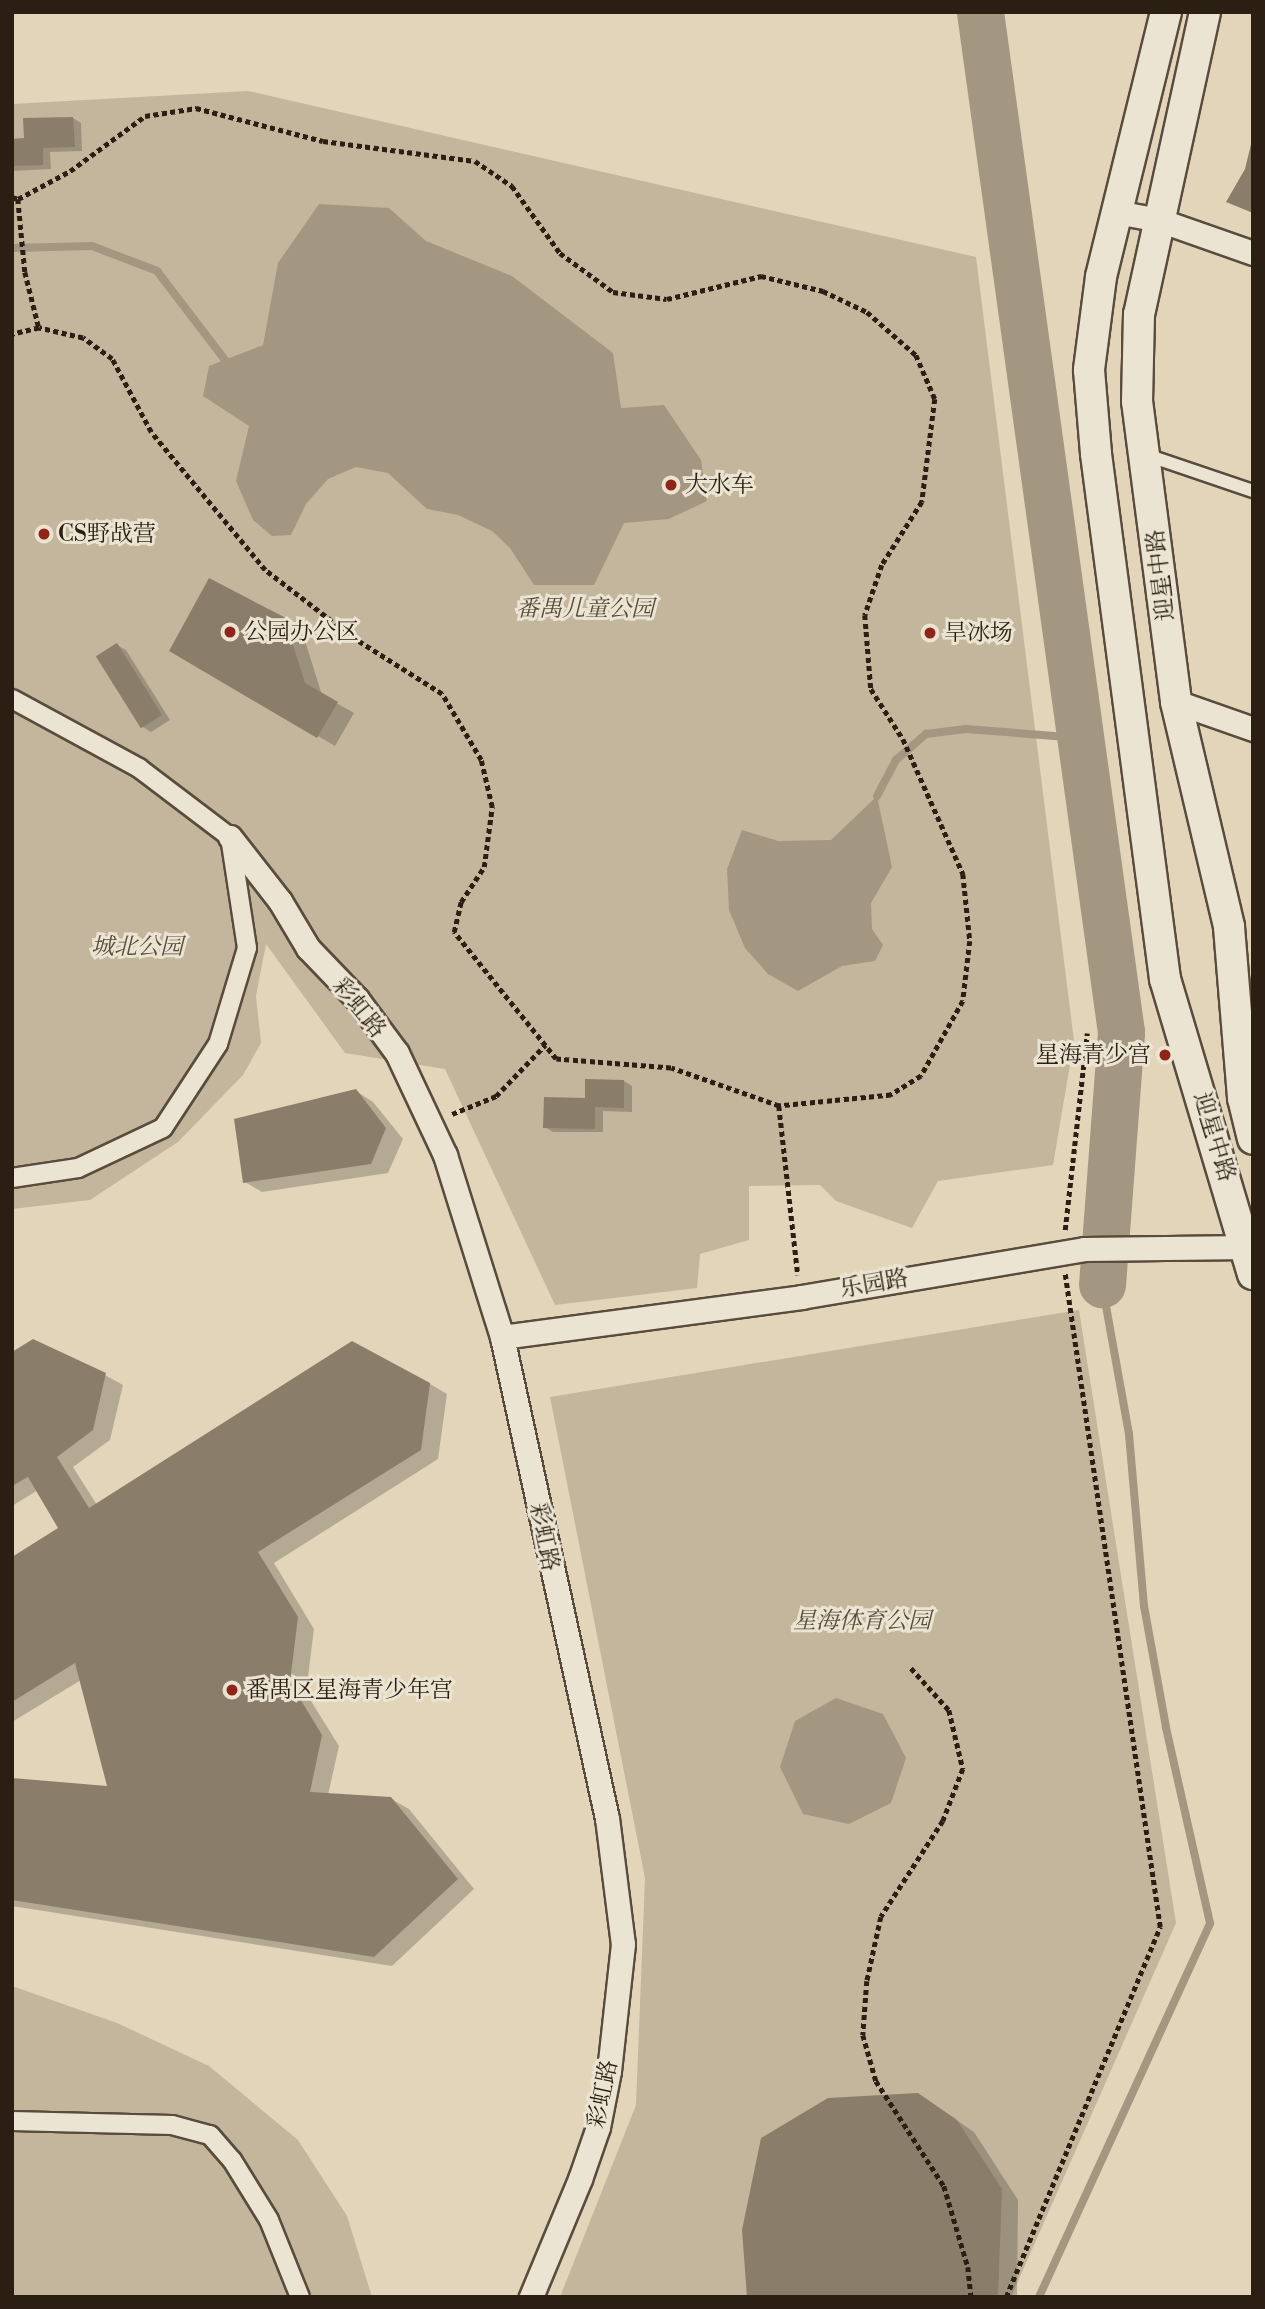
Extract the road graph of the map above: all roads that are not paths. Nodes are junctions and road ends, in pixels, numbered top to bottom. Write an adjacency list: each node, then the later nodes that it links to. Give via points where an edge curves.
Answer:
1 (1166, 12): 4 (street, 迎星中路)
2 (1192, 12): 4 (street, 迎星中路)
3 (1205, 12): 5 (street, 迎星中路)
4 (1116, 212): 5 (street); 15 (street, 迎星中路, via 1101,277 1089,370 1096,454 1165,979)
5 (1159, 220): 6 (street); 7 (street, 迎星中路, via 1139,314 1137,401)
6 (1253, 253)
7 (1147, 456): 8 (lane); 10 (street, 迎星中路)
8 (1253, 491)
9 (12, 699): 12 (street, 彩虹路, via 139,768)
10 (1176, 702): 11 (street); 13 (street, 迎星中路, via 1228,927 1243,1098)
11 (1253, 729)
12 (230, 837): 14 (street, via 247,948 218,1044 163,1128 79,1168); 16 (street, 彩虹路, via 280,901 308,948 357,999 397,1053 444,1155)
13 (1253, 1139)
14 (12, 1178)
15 (1250, 1260): 16 (street, 乐园路, via 1155,1251 1073,1251 801,1297)
16 (502, 1337): 19 (street, 彩虹路, via 607,1818 622,1944 618,2004 598,2127)
17 (12, 2122): 18 (street, via 172,2125 210,2135 232,2160 269,2221)
18 (300, 2297)
19 (531, 2297)

